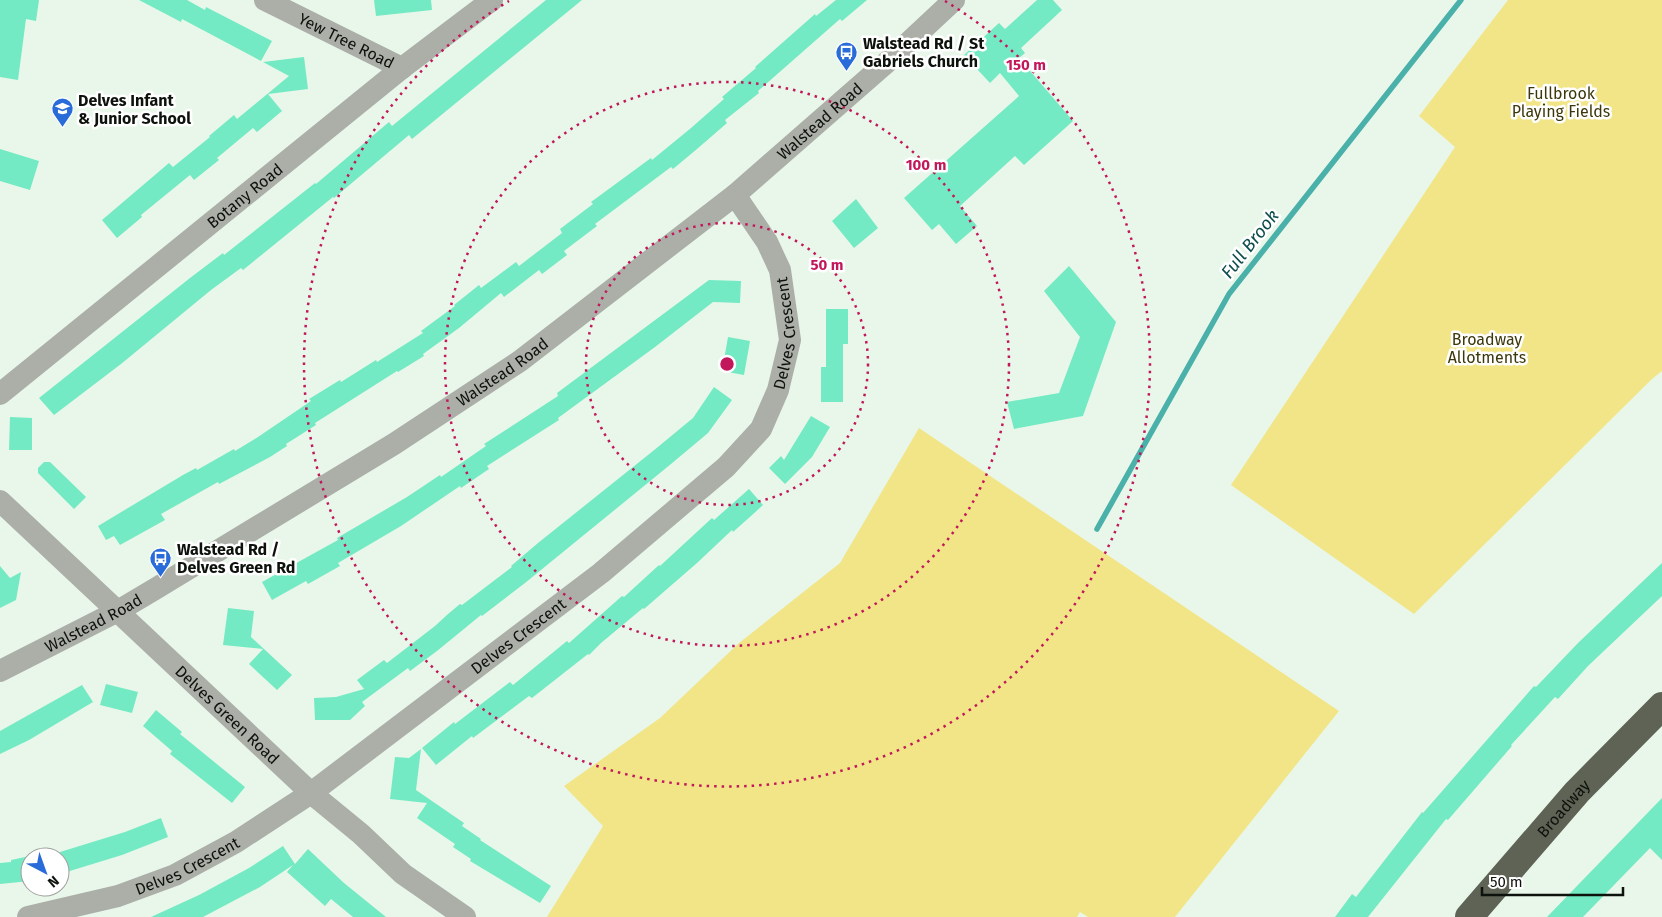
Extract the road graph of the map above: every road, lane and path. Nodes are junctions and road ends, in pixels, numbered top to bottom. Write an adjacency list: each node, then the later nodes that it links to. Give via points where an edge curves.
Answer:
1 (265, 0): 4 (street, Yew Tree Road)
2 (492, 0): 4 (street, Botany Road)
3 (954, 0): 5 (street, Walstead Road)
4 (402, 68): 6 (street, Botany Road)
5 (735, 195): 8 (street, Walstead Road, via 520,361 394,444); 11 (street, Delves Crescent, via 767,242 780,270 790,340 778,390 761,429 726,467 600,573)
6 (0, 394)
7 (0, 501): 8 (street, Delves Green Road)
8 (118, 611): 9 (street, Walstead Road); 11 (street, Delves Green Road)
9 (0, 671)
10 (1662, 706): 14 (highway, Broadway, via 1577,792)
11 (311, 793): 12 (street, Delves Crescent, via 236,842 176,875 118,896); 13 (street, Delves Green Road, via 403,874)
12 (28, 917)
13 (465, 917)
14 (1469, 917)

